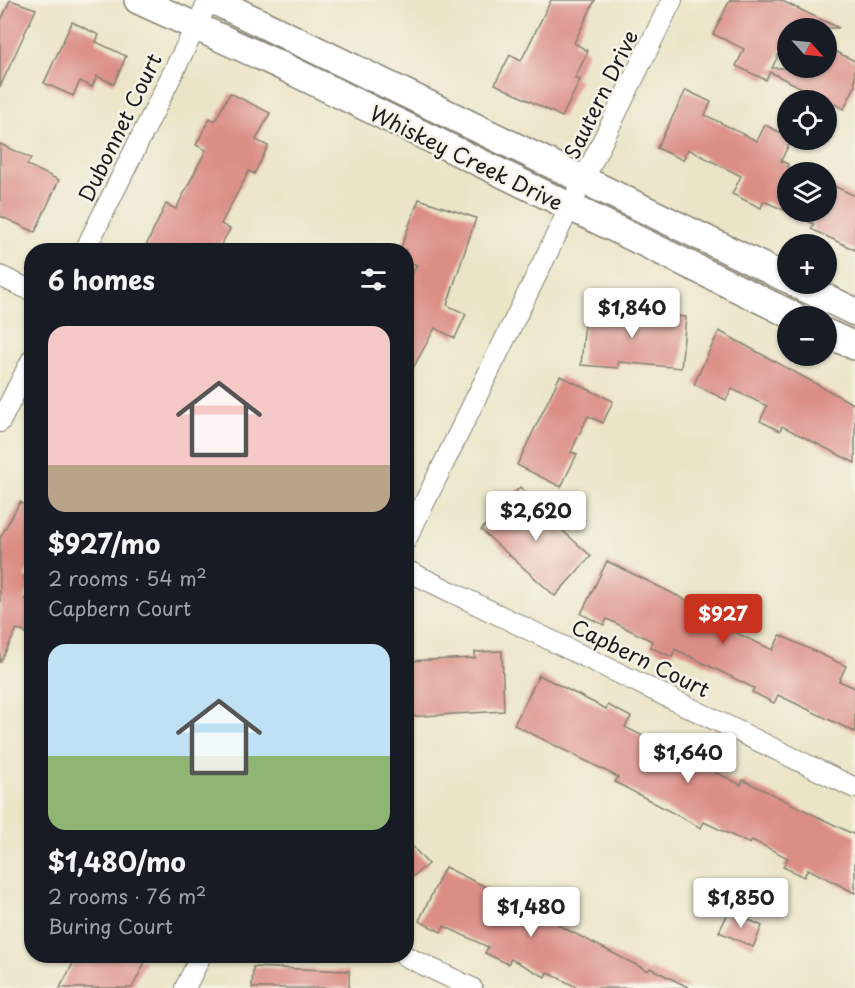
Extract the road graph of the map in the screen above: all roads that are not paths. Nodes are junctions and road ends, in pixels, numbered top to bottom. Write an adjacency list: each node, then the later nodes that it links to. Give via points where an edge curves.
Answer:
1 (138, 0): 4 (street, Whiskey Creek Drive)
2 (211, 0): 4 (street, Dubonnet Court); 5 (street, Whiskey Creek Drive)
3 (672, 0): 5 (street, Sautern Drive)
4 (196, 25): 6 (street, Whiskey Creek Drive); 7 (street, Dubonnet Court)
5 (585, 180): 6 (street, Sautern Drive); 8 (street, Whiskey Creek Drive)
6 (571, 208): 12 (street, Whiskey Creek Drive); 18 (street, Sautern Drive)
7 (88, 243)
8 (777, 274)
9 (0, 276): 10 (street)
10 (24, 287)
11 (818, 294): 13 (street)
12 (777, 308)
13 (855, 312)
14 (837, 338): 15 (street)
15 (855, 346)
16 (24, 375): 17 (street)
17 (0, 422)
18 (414, 524)
19 (414, 574): 20 (street, Capbern Court)
20 (855, 788)
21 (414, 960): 24 (street)
22 (197, 963): 23 (street)
23 (184, 988)
24 (472, 988)

